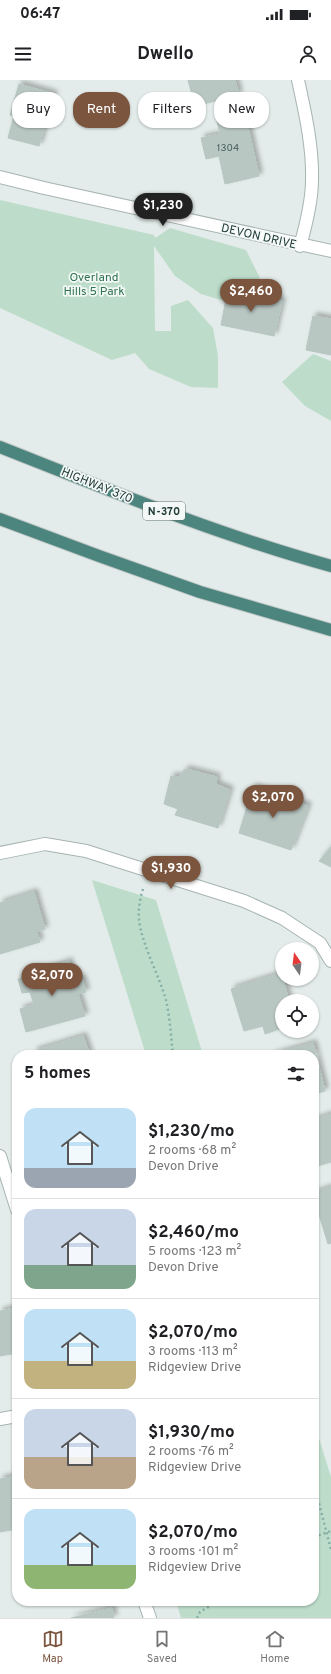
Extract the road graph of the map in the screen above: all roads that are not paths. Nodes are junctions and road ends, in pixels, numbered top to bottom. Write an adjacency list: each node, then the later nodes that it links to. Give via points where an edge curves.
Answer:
1 (298, 80): 3 (street, via 307,119 312,180 308,216)
2 (0, 177): 3 (street, DEVON DRIVE)
3 (300, 246): 4 (street, DEVON DRIVE)
4 (331, 252)
5 (0, 446): 7 (highway, HIGHWAY 370 / N-370, via 158,509 284,553)
6 (0, 519): 8 (highway, via 200,592)
7 (331, 566)
8 (331, 630)
9 (0, 853): 10 (street, via 45,844 86,851 244,901 282,918 320,943)
10 (331, 961)
11 (0, 1156): 12 (street)
12 (12, 1194)
13 (12, 1417): 14 (street)
14 (0, 1419)
15 (146, 1606): 16 (street)
16 (150, 1618)

